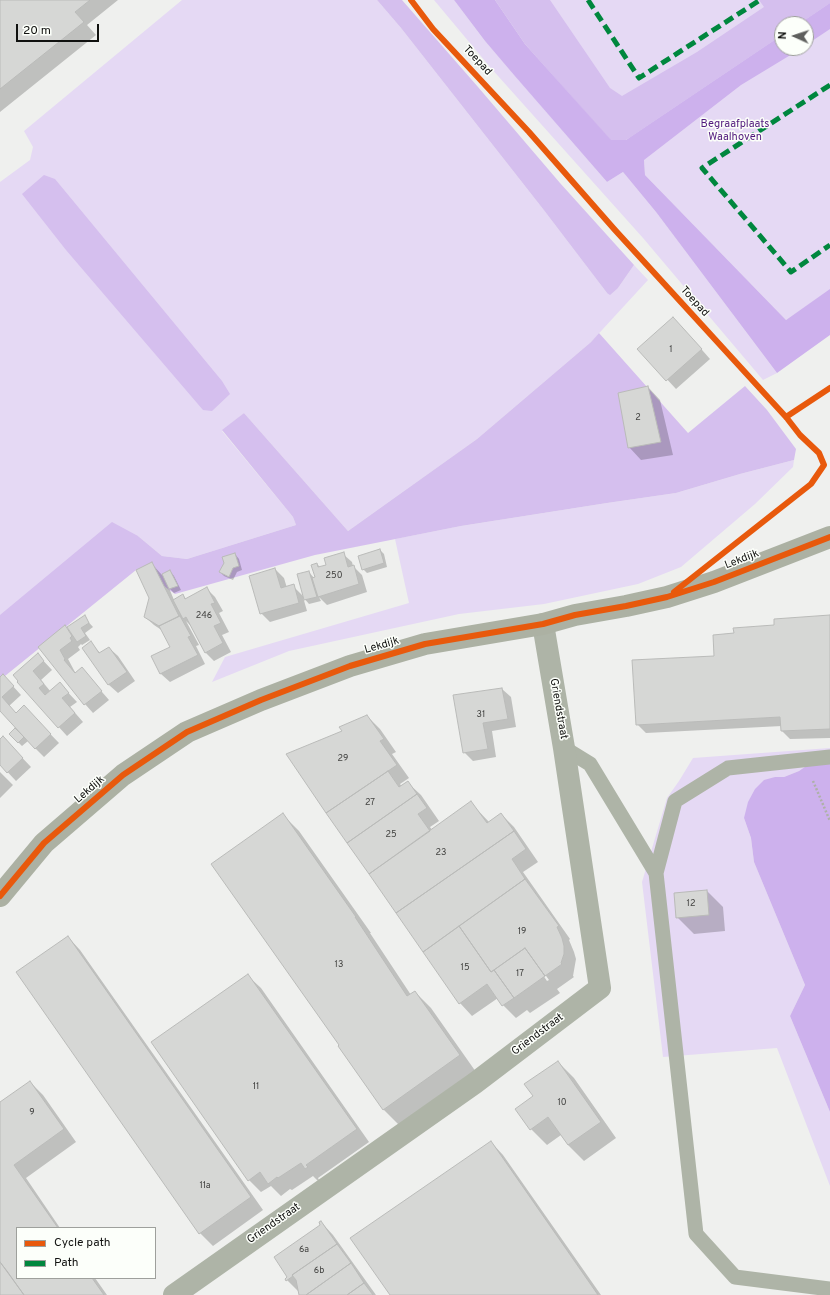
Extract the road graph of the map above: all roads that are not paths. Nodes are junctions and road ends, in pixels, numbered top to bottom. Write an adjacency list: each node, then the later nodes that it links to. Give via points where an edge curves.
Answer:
1 (830, 537): 2 (street, Lekdijk, via 714,582 667,597)
2 (543, 624): 3 (street, Griendstraat); 6 (street, Lekdijk, via 425,644 350,666 187,732 123,775 44,843)
3 (564, 748): 5 (lane, via 590,764); 8 (street, Griendstraat, via 600,988 475,1083)
4 (830, 757): 5 (lane, via 728,768 675,801)
5 (656, 873): 7 (lane, via 696,1234 736,1277)
6 (0, 896)
7 (830, 1289)
8 (174, 1295)

